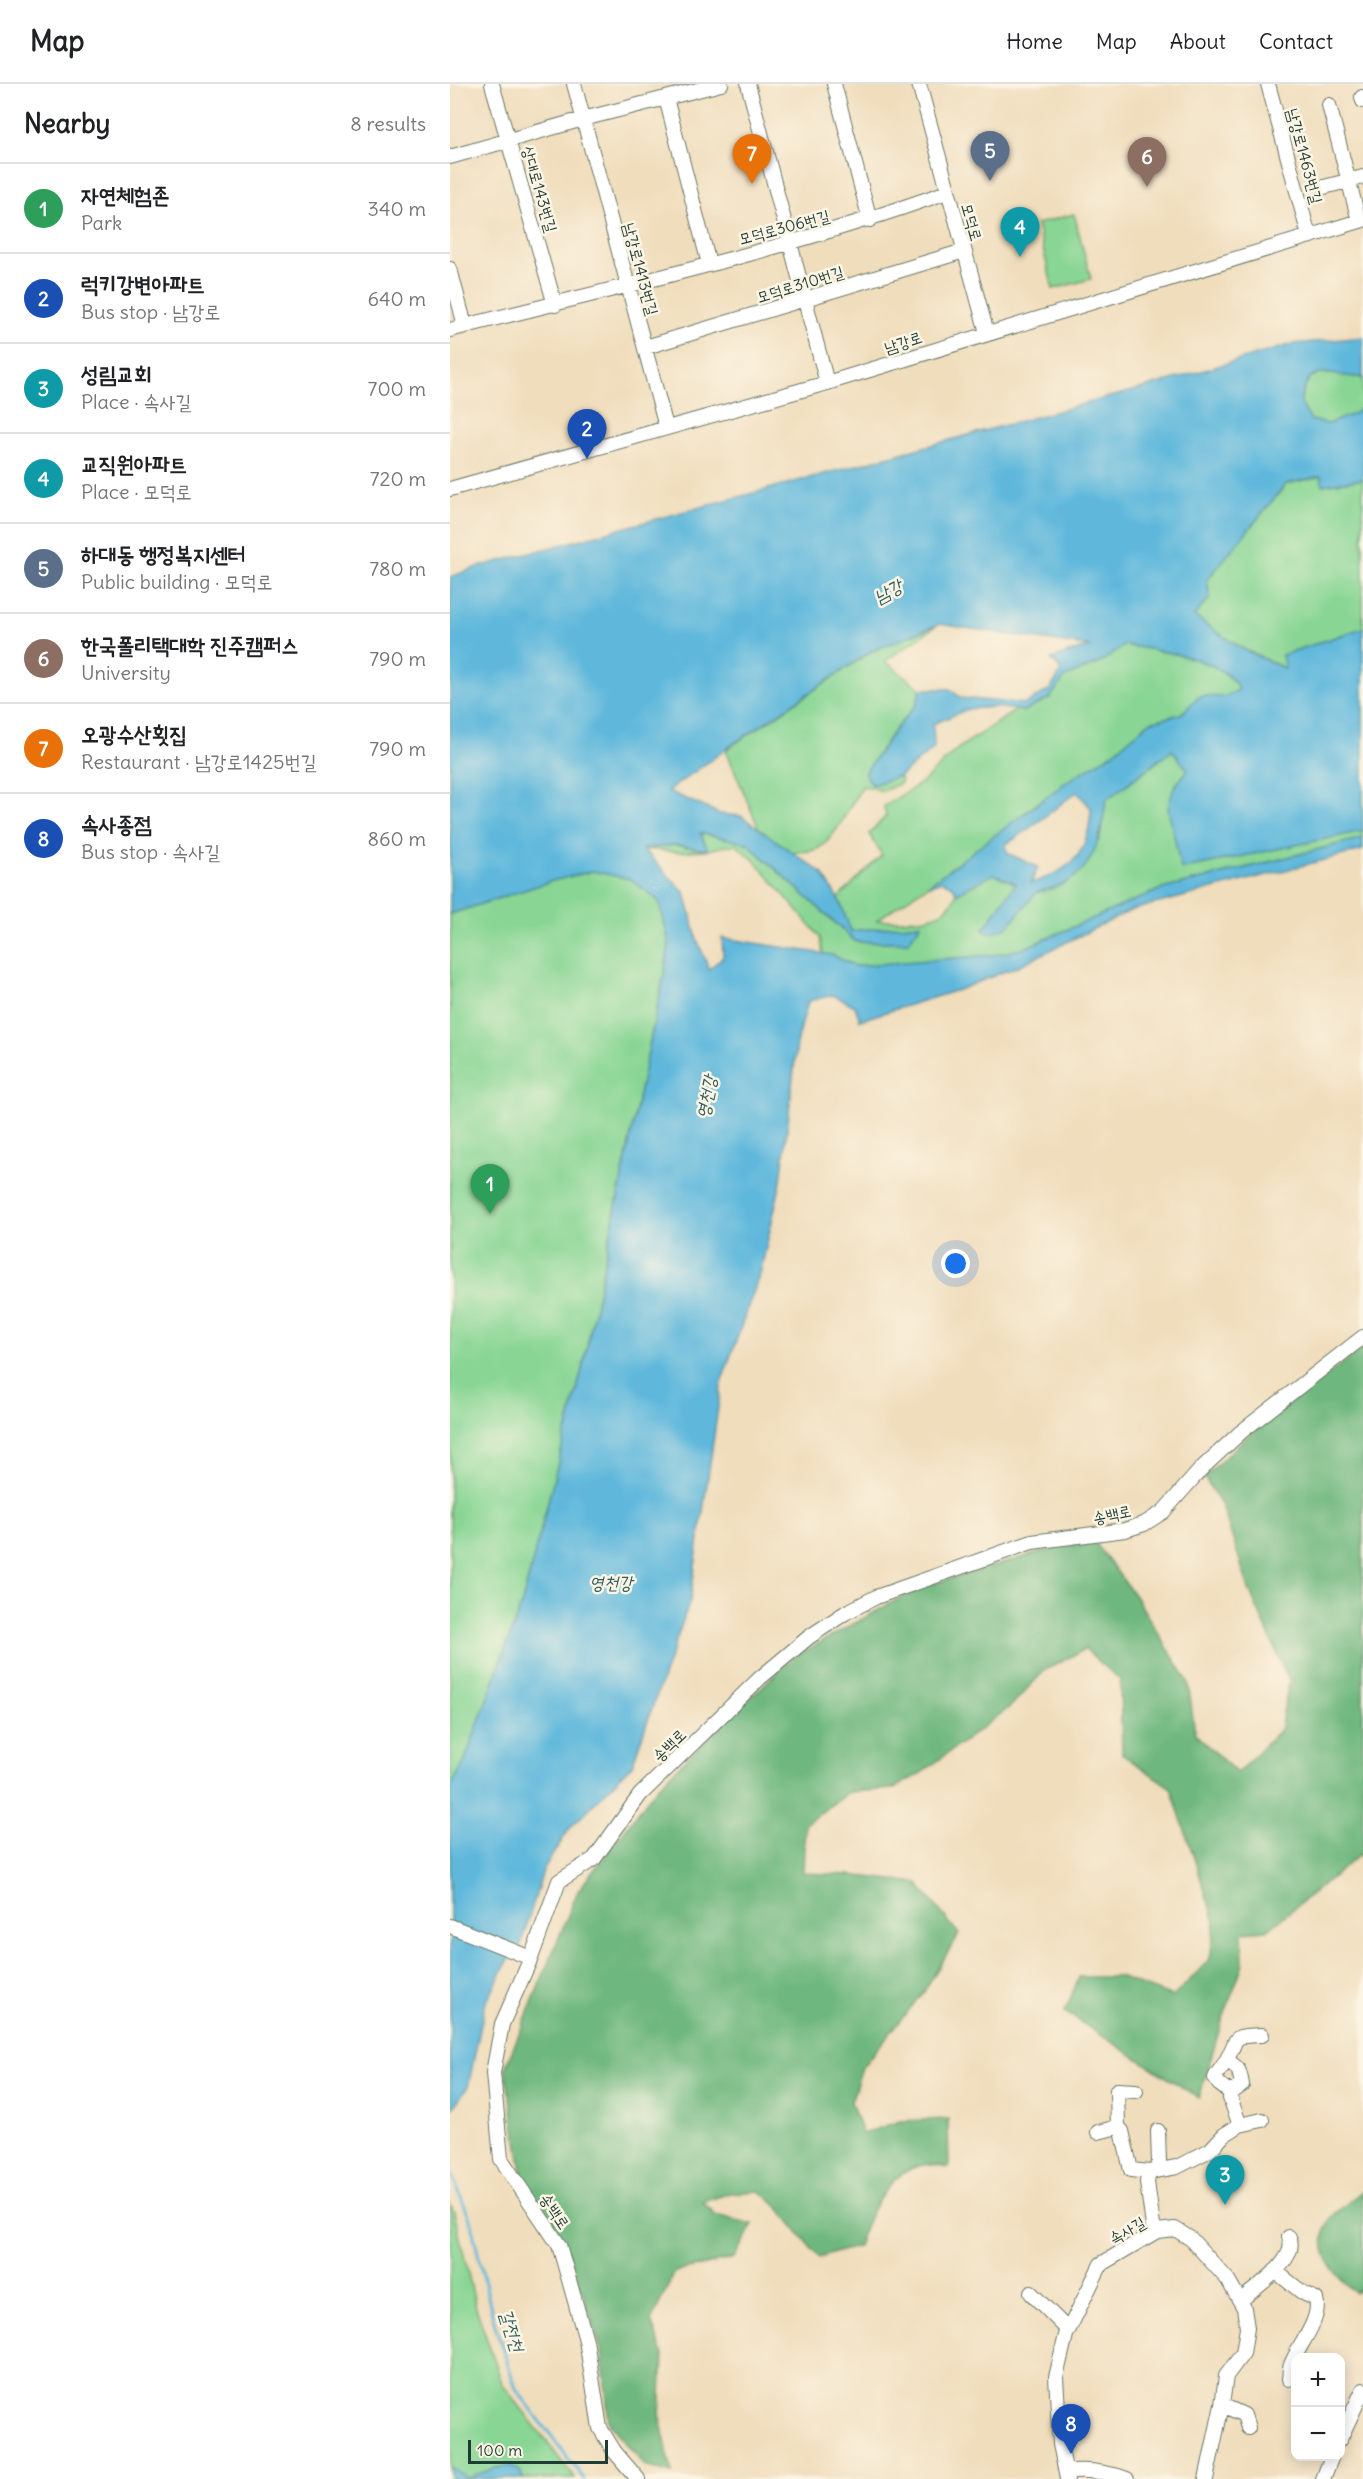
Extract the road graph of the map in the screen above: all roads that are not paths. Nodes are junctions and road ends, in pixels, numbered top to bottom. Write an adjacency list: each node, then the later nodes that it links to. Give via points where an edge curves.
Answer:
1 (492, 84): 11 (street)
2 (574, 84): 10 (street, 남강로1413번길)
3 (722, 84): 8 (street)
4 (748, 84): 20 (street)
5 (834, 84): 17 (street)
6 (919, 84): 16 (street, 모덕로)
7 (1268, 84): 19 (street, 남강로1463번길)
8 (666, 98): 10 (street); 22 (street)
9 (1329, 105): 14 (street)
10 (583, 119): 11 (street); 24 (street, 남강로1413번길)
11 (509, 141): 12 (street, 상대로143번길); 26 (street, 상대로143번길)
12 (450, 158)
13 (1363, 177): 14 (street)
14 (1348, 181): 15 (street); 18 (street)
15 (1324, 187)
16 (947, 192): 17 (street, 모덕로306번길); 21 (street, 모덕로)
17 (870, 220): 20 (street, 모덕로306번길)
18 (1361, 220): 19 (street, 남강로)
19 (1309, 236): 29 (street, 남강로)
20 (789, 242): 22 (street, 모덕로306번길); 25 (street)
21 (964, 251): 25 (street, 모덕로310번길); 29 (street, 모덕로)
22 (710, 264): 24 (street, 모덕로306번길)
23 (450, 269): 27 (street)
24 (628, 287): 26 (street); 30 (street, 남강로1413번길)
25 (806, 300): 30 (street, 모덕로310번길); 31 (street)
26 (555, 305): 27 (street)
27 (465, 326): 28 (street)
28 (450, 330)
29 (987, 333): 31 (street, 남강로)
30 (646, 347): 32 (street, 남강로1413번길)
31 (827, 384): 32 (street, 남강로)
32 (666, 428): 33 (street, 남강로)
33 (450, 489)
34 (1363, 1337): 36 (street, 송백로, via 1241,1432 1163,1512 1144,1524 1032,1542 876,1597 809,1637 760,1678 640,1795 594,1859 559,1881)
35 (450, 1926): 36 (street)
36 (531, 1958): 60 (street, 송백로, via 502,2024 493,2073 501,2159 559,2245 586,2340 600,2428)
37 (1262, 2035): 38 (street, via 1239,2036)
38 (1226, 2061): 40 (street, via 1215,2078); 40 (street, via 1240,2071 1242,2085)
39 (1136, 2091): 43 (street, via 1117,2090)
40 (1230, 2093): 42 (street)
41 (1262, 2120): 42 (street)
42 (1240, 2125): 46 (street, via 1210,2150 1177,2167)
43 (1118, 2127): 45 (street); 46 (street, via 1131,2170)
44 (1158, 2131): 46 (street, via 1159,2163)
45 (1098, 2132)
46 (1153, 2172): 47 (street, via 1147,2182)
47 (1154, 2233): 51 (street, 속사길, via 1175,2229 1191,2239 1228,2280); 52 (street, 속사길, via 1101,2264)
48 (1289, 2237): 49 (street, via 1289,2255)
49 (1275, 2271): 51 (street); 53 (street, via 1316,2299 1317,2304 1308,2334 1291,2365)
50 (1031, 2293): 52 (street)
51 (1240, 2300): 55 (street, 속사길, via 1247,2328 1243,2353 1226,2376)
52 (1068, 2330): 59 (street, 속사길, via 1056,2376)
53 (1289, 2379)
54 (1363, 2390): 57 (street)
55 (1222, 2405): 56 (street, via 1244,2415); 62 (street, 속사길)
56 (1248, 2428)
57 (1345, 2430)
58 (1330, 2461): 63 (street)
59 (1066, 2476): 61 (street, 속사길, via 1082,2470)
60 (638, 2479)
61 (1127, 2479)
62 (1206, 2479)
63 (1323, 2479)

